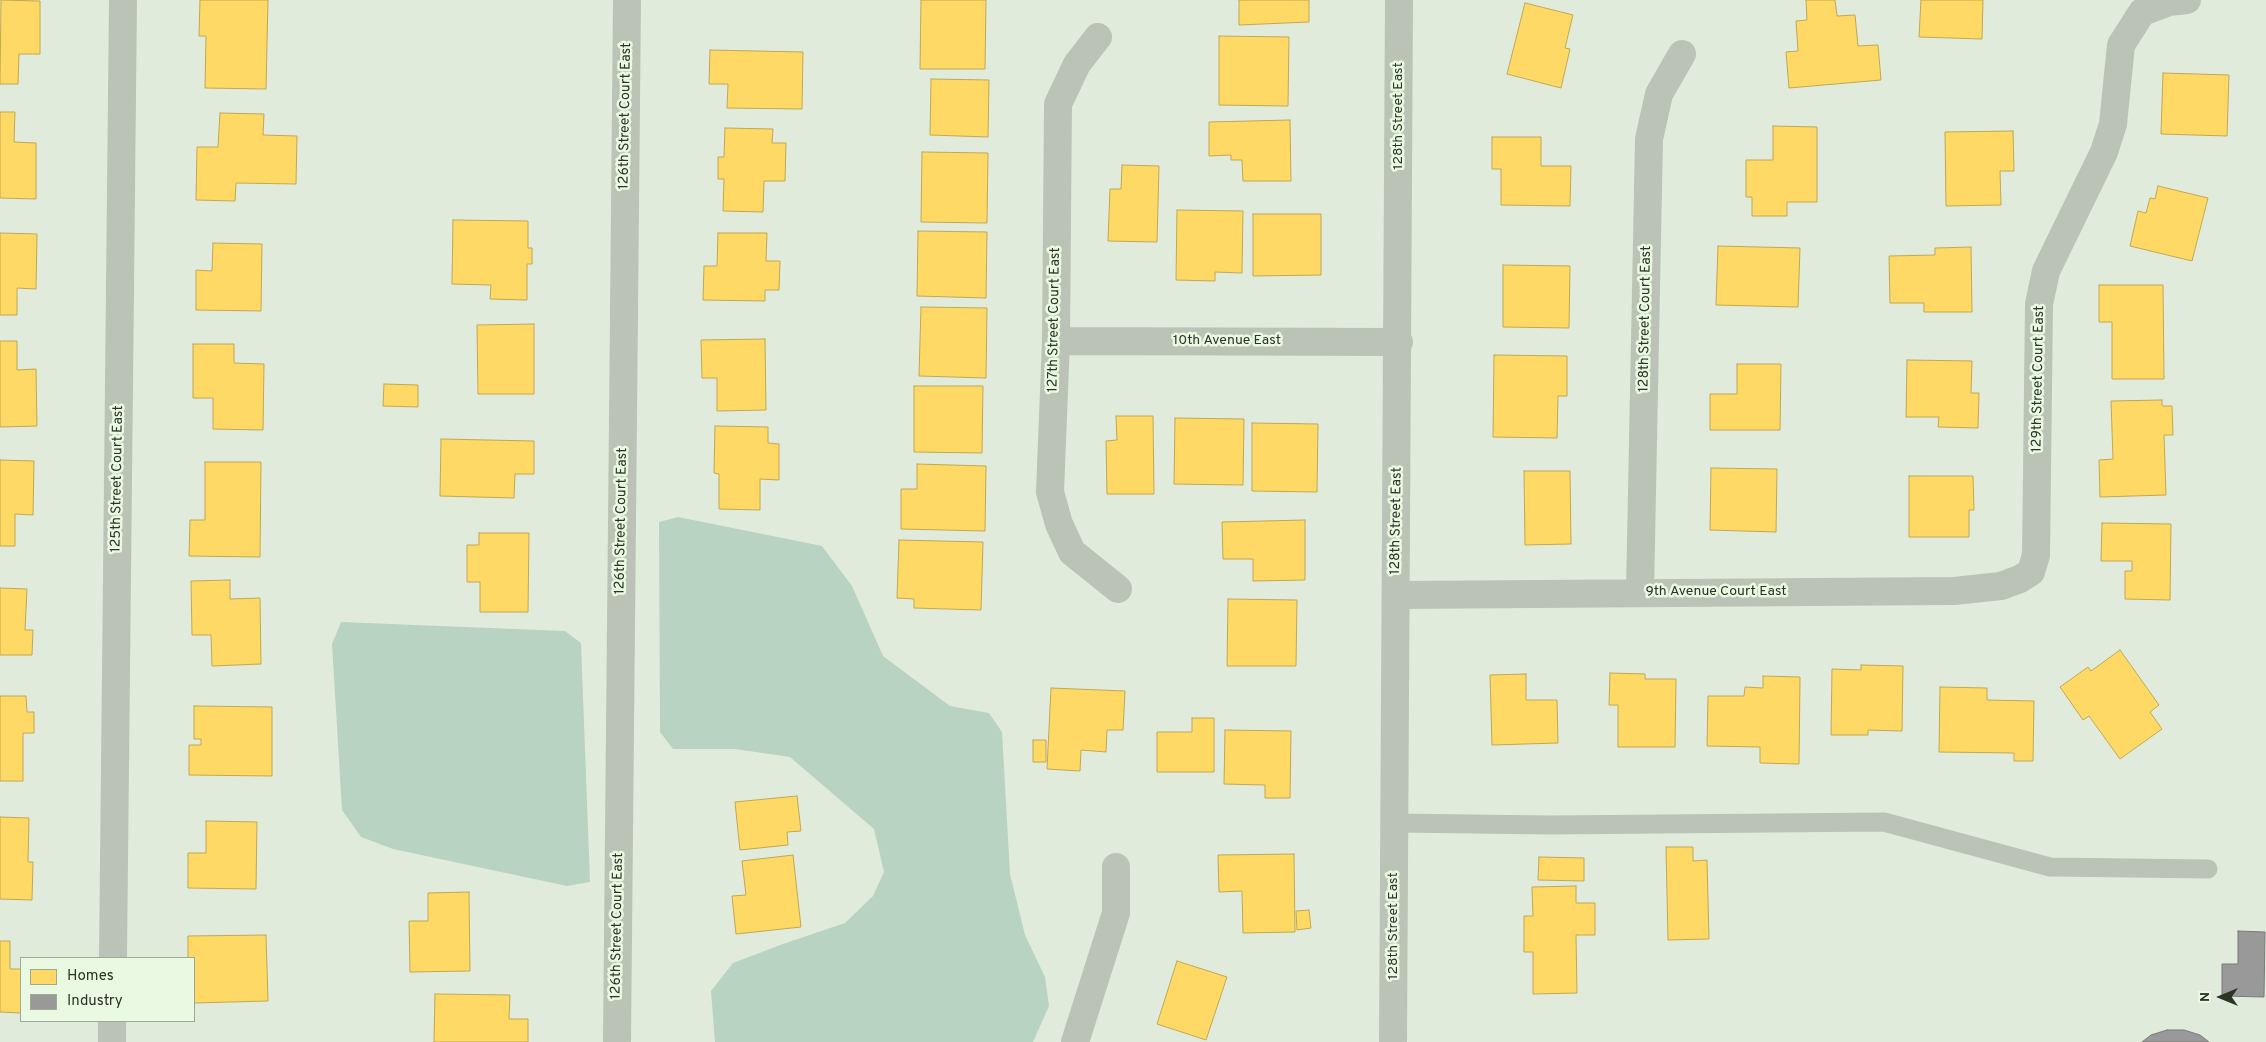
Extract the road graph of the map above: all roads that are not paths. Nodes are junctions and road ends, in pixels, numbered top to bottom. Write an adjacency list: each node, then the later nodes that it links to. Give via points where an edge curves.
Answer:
1 (123, 0): 16 (street, 125th Street Court East)
2 (627, 0): 19 (street, 126th Street Court East)
3 (1400, 0): 8 (street, 128th Street East)
4 (2187, 0): 9 (street, 129th Street Court East, via 2169,2 2142,12 2121,45 2114,124 2104,152 2046,271 2041,296 2036,555)
5 (1098, 37): 7 (street, 127th Street Court East, via 1077,64 1058,104)
6 (1682, 54): 11 (street, 128th Street Court East, via 1659,94 1649,139)
7 (1056, 341): 8 (street, 10th Avenue East); 10 (street, 127th Street Court East, via 1050,492 1059,524 1072,552)
8 (1399, 342): 12 (street, 128th Street East)
9 (2031, 572): 11 (street, 9th Avenue Court East, via 2001,586 1954,591)
10 (1118, 590)
11 (1640, 592): 12 (street, 9th Avenue Court East)
12 (1396, 595): 13 (street, 128th Street East)
13 (1395, 824): 15 (lane, via 1884,822 2050,867); 21 (street, 128th Street East)
14 (1116, 867): 20 (street, via 1116,913)
15 (2208, 869)
16 (113, 957)
17 (112, 1022): 18 (street)
18 (112, 1042)
19 (617, 1042)
20 (1075, 1042)
21 (1393, 1042)

